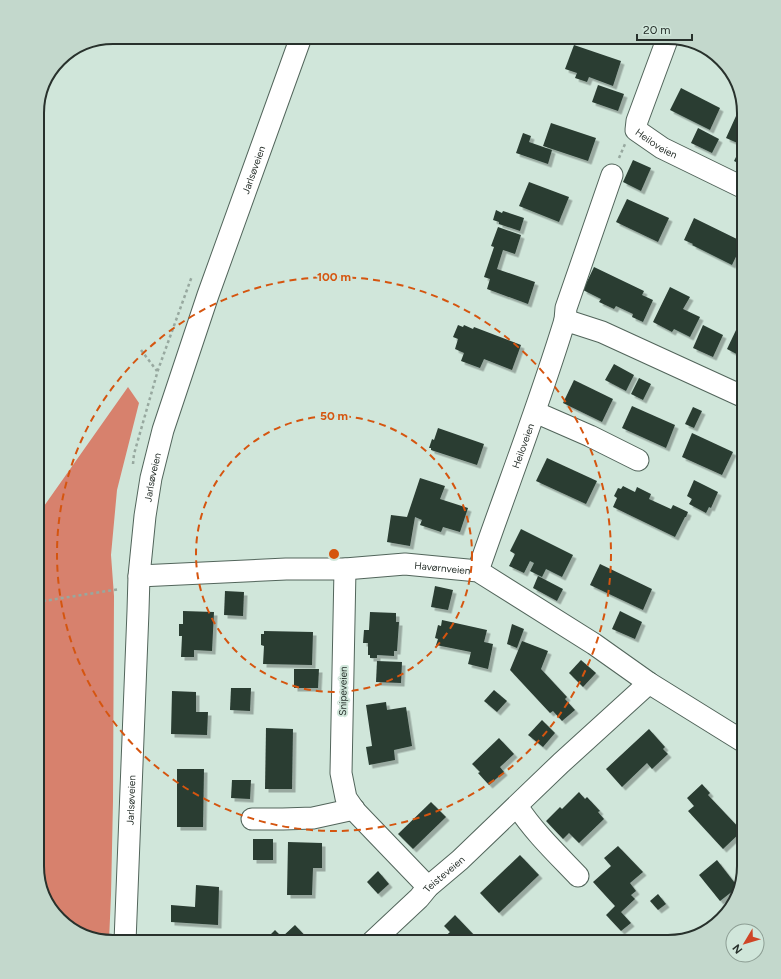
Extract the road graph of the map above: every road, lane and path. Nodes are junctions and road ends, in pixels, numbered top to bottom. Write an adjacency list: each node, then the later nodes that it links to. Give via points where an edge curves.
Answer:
1 (298, 44): 14 (street, Jarlsøveien, via 208,295 164,430 150,486)
2 (665, 44): 3 (street, Heiloveien)
3 (636, 130): 4 (path, via 623,146); 5 (street, Heiloveien, via 662,148)
4 (612, 175): 6 (street, Heiloveien, via 566,308)
5 (737, 185)
6 (566, 320): 9 (street, via 602,332); 10 (street, Heiloveien)
7 (141, 350): 8 (path)
8 (157, 372)
9 (737, 394)
10 (534, 412): 11 (street); 13 (street, Heiloveien)
11 (638, 460)
12 (345, 569): 13 (street, Havørnveien, via 405,564); 14 (street, Havørnveien, via 286,568); 20 (street, Snipeveien, via 341,773 346,798)
13 (478, 571): 17 (street, Havørnveien, via 594,644)
14 (139, 576): 24 (street, Jarlsøveien)
15 (120, 588): 16 (path)
16 (44, 601)
17 (649, 683): 18 (street, Havørnveien); 19 (street, Teisteveien)
18 (737, 738)
19 (517, 806): 22 (street, via 544,841); 23 (street, Teisteveien, via 460,860)
20 (354, 809): 21 (street, via 313,818); 23 (street, Snipeveien)
21 (252, 819)
22 (578, 876)
23 (428, 886): 25 (street, Teisteveien, via 419,898)
24 (126, 935)
25 (379, 935)

